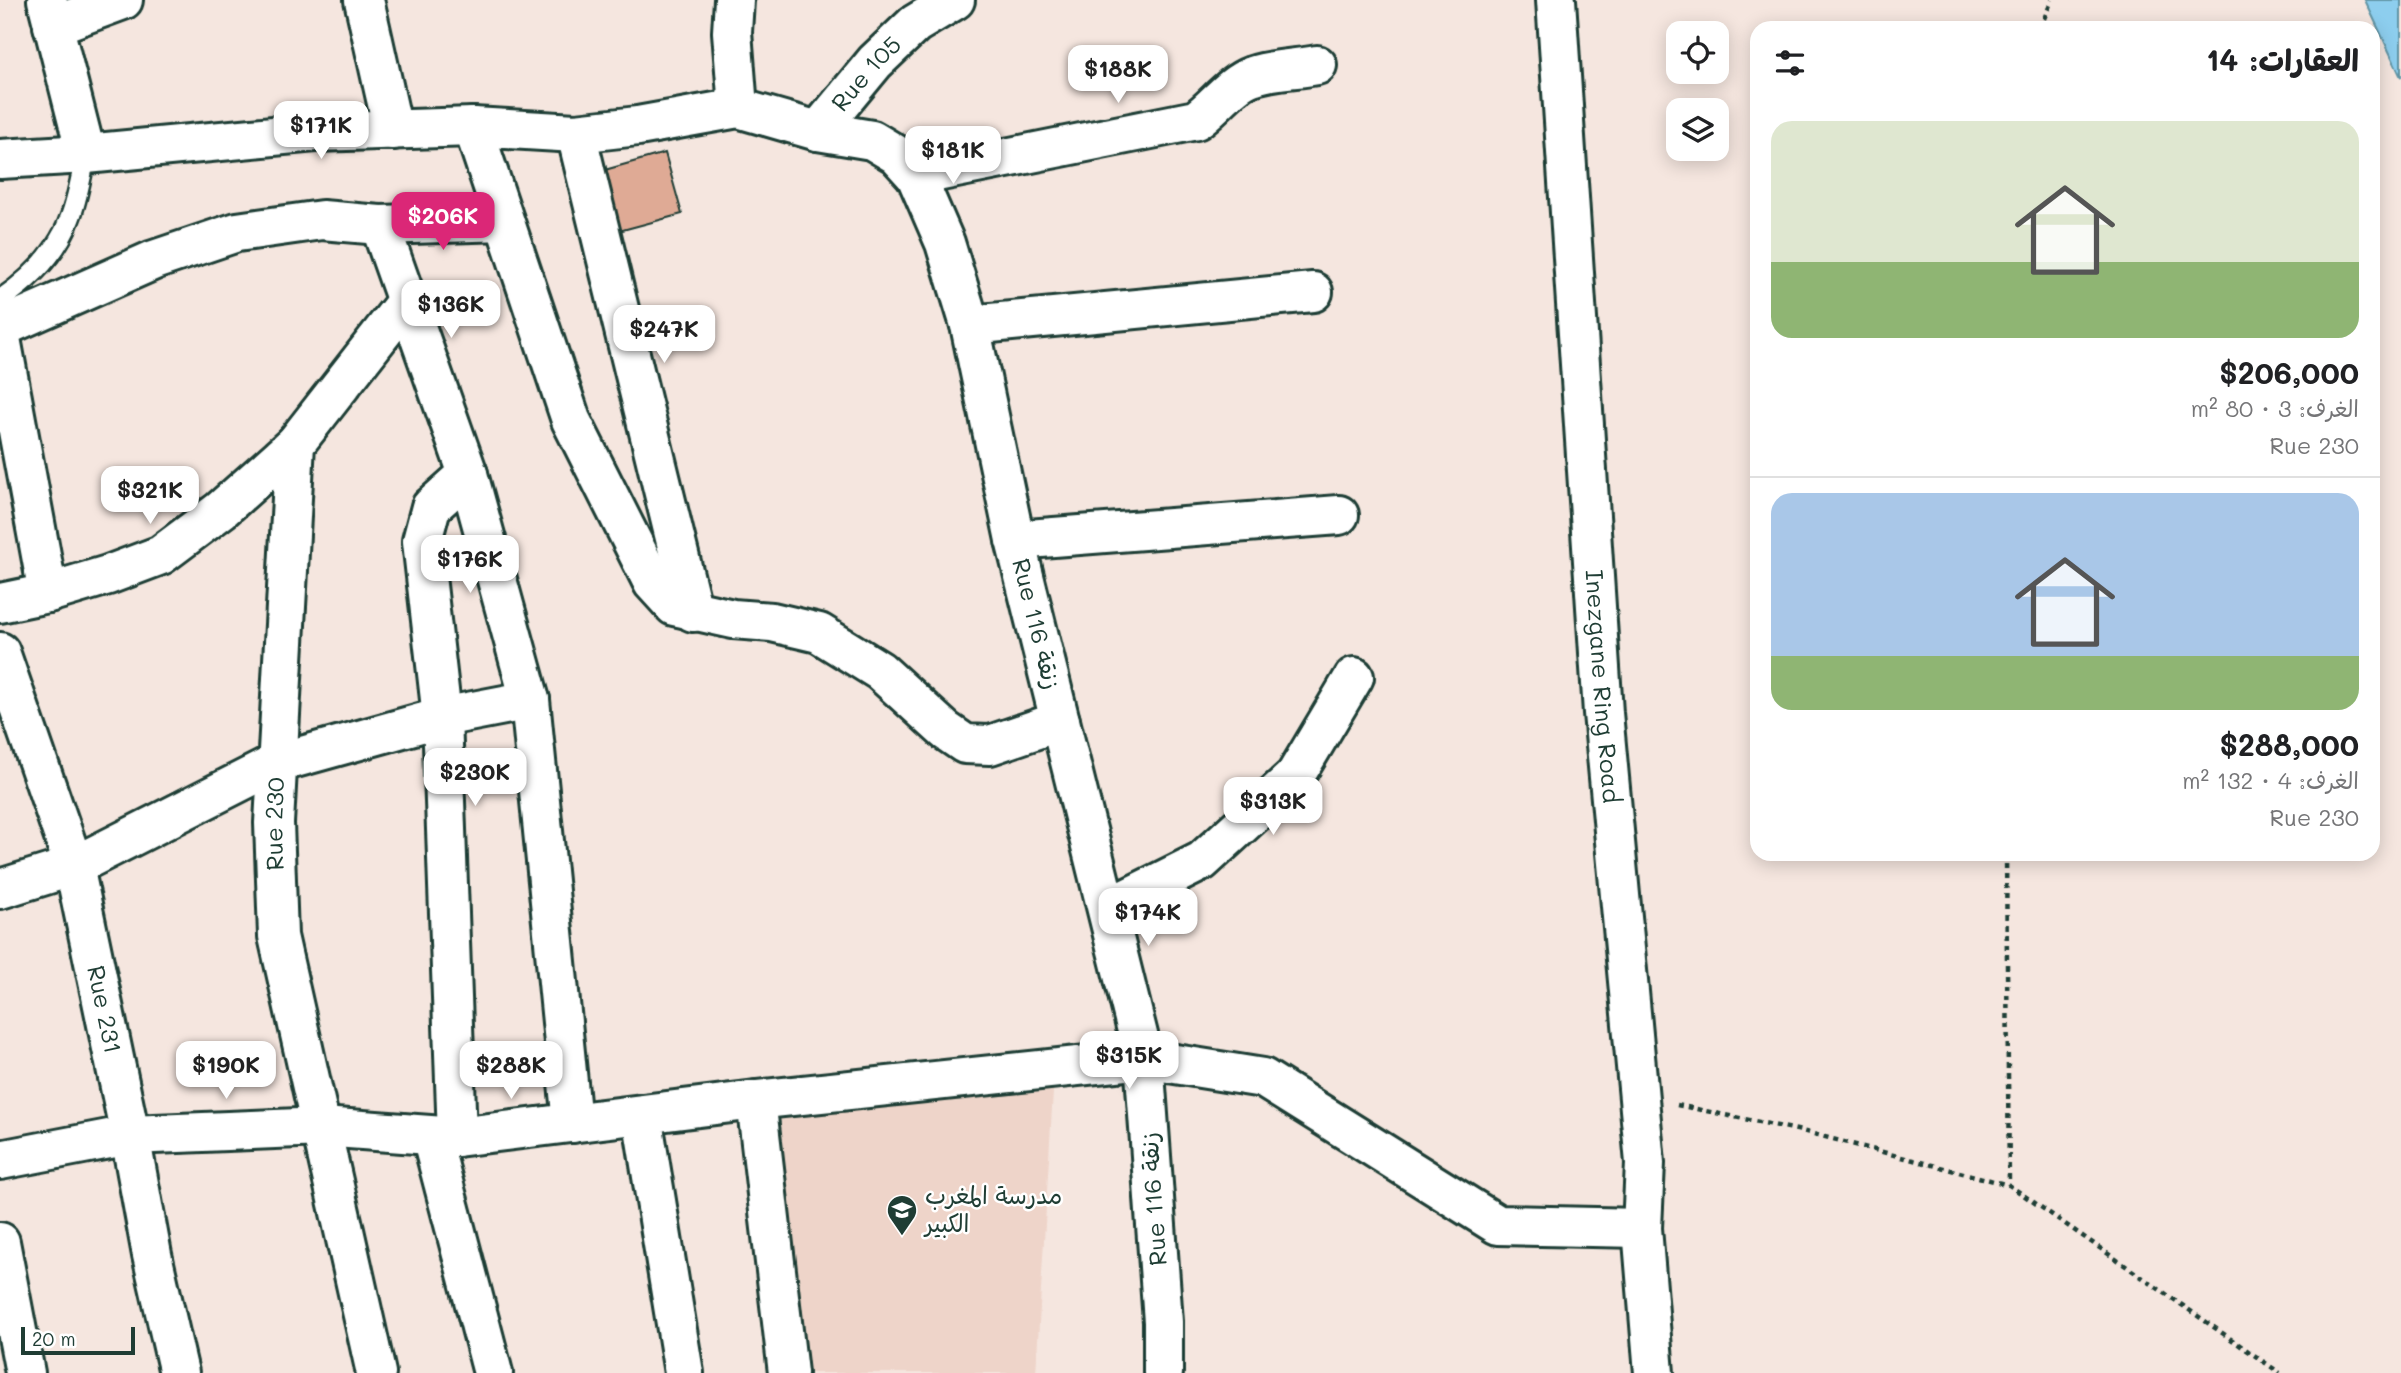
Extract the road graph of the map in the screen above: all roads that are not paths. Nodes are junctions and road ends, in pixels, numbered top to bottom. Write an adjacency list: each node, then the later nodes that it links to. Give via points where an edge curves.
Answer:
1 (123, 0): 6 (street)
2 (364, 0): 10 (street)
3 (734, 0): 8 (street)
4 (955, 0): 11 (street, Rue 105, via 915,24 875,62)
5 (1556, 0): 47 (street, Inezgane Ring Road, via 1602,699 1644,1163)
6 (50, 13): 13 (street)
7 (1317, 65): 15 (street, via 1252,76 1196,120)
8 (738, 108): 11 (street, Rue 116 زنقة); 12 (street, Rue 116 زنقة)
9 (473, 127): 10 (street, Rue 116 زنقة); 12 (street, Rue 116 زنقة); 16 (street)
10 (393, 130): 13 (street, Rue 116 زنقة, via 316,132)
11 (818, 131): 15 (street, Rue 116 زنقة, via 872,140 897,155)
12 (576, 133): 29 (street)
13 (86, 154): 14 (street, Rue 116 زنقة); 19 (lane, via 70,219 57,243 44,262)
14 (0, 159)
15 (916, 176): 21 (street, Rue 116 زنقة, via 945,243)
16 (504, 221): 17 (street); 29 (street, via 571,420 653,583 674,606)
17 (380, 225): 20 (street); 22 (street, via 322,220 237,232 154,260)
18 (1313, 292): 21 (street)
19 (0, 300)
20 (406, 302): 23 (street); 24 (street)
21 (970, 325): 26 (street, Rue 116 زنقة)
22 (0, 330): 27 (street)
23 (295, 444): 27 (street, via 161,555); 35 (street, Rue 230)
24 (468, 474): 32 (street); 33 (street, via 431,507 422,541)
25 (1339, 515): 26 (street)
26 (1015, 540): 34 (street, Rue 116 زنقة)
27 (48, 593): 28 (street)
28 (0, 603)
29 (693, 612): 34 (street, via 819,633 880,671 965,744 990,745)
30 (0, 652): 36 (street, Rue 231)
31 (1354, 677): 38 (street, via 1295,776 1202,861)
32 (530, 701): 33 (street); 42 (street)
33 (442, 717): 35 (street); 45 (street)
34 (1060, 721): 38 (street, Rue 116 زنقة)
35 (277, 763): 36 (street); 43 (street, Rue 230, via 278,936)
36 (74, 866): 37 (street); 44 (street, Rue 231)
37 (0, 888)
38 (1108, 908): 39 (street, Rue 116 زنقة)
39 (1144, 1059): 40 (street); 47 (street, via 1263,1078 1498,1224); 55 (street, Rue 116 زنقة)
40 (756, 1100): 41 (street); 54 (street)
41 (642, 1115): 42 (street); 53 (street)
42 (572, 1124): 45 (street)
43 (322, 1127): 44 (street); 45 (street); 51 (street, Rue 230)
44 (130, 1135): 46 (street); 50 (street, Rue 231)
45 (444, 1137): 52 (street)
46 (0, 1160)
47 (1642, 1228): 56 (street, Inezgane Ring Road)
48 (0, 1242): 49 (street)
49 (25, 1373)
50 (179, 1373)
51 (376, 1373)
52 (493, 1373)
53 (684, 1373)
54 (788, 1373)
55 (1163, 1373)
56 (1654, 1373)

